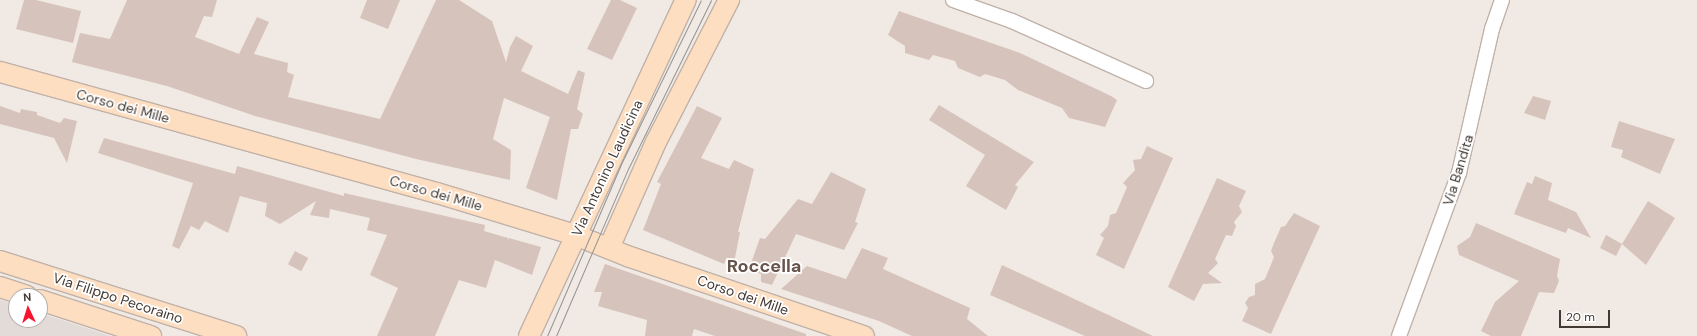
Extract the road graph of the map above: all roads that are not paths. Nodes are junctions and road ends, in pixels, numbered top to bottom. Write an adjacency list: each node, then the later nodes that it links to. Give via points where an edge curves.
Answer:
1 (686, 0): 7 (street, Via Antonino Laudicina)
2 (728, 0): 8 (street, via 656,142)
3 (953, 0): 6 (street, via 1012,20)
4 (1502, 0): 17 (street, Via Bandita, via 1492,29 1459,173)
5 (0, 72): 7 (street, Corso dei Mille, via 430,191)
6 (1146, 81)
7 (575, 235): 8 (street, Corso dei Mille); 15 (street, Via Antonino Laudicina)
8 (609, 248): 16 (street, Corso dei Mille)
9 (0, 261): 14 (street, Via Filippo Pecoraino)
10 (48, 303): 11 (street, Via Filippo Pecoraino)
11 (92, 317): 12 (street); 13 (street, Via Filippo Pecoraino)
12 (100, 336)
13 (151, 336)
14 (236, 336)
15 (529, 336)
16 (864, 336)
17 (1399, 336)

